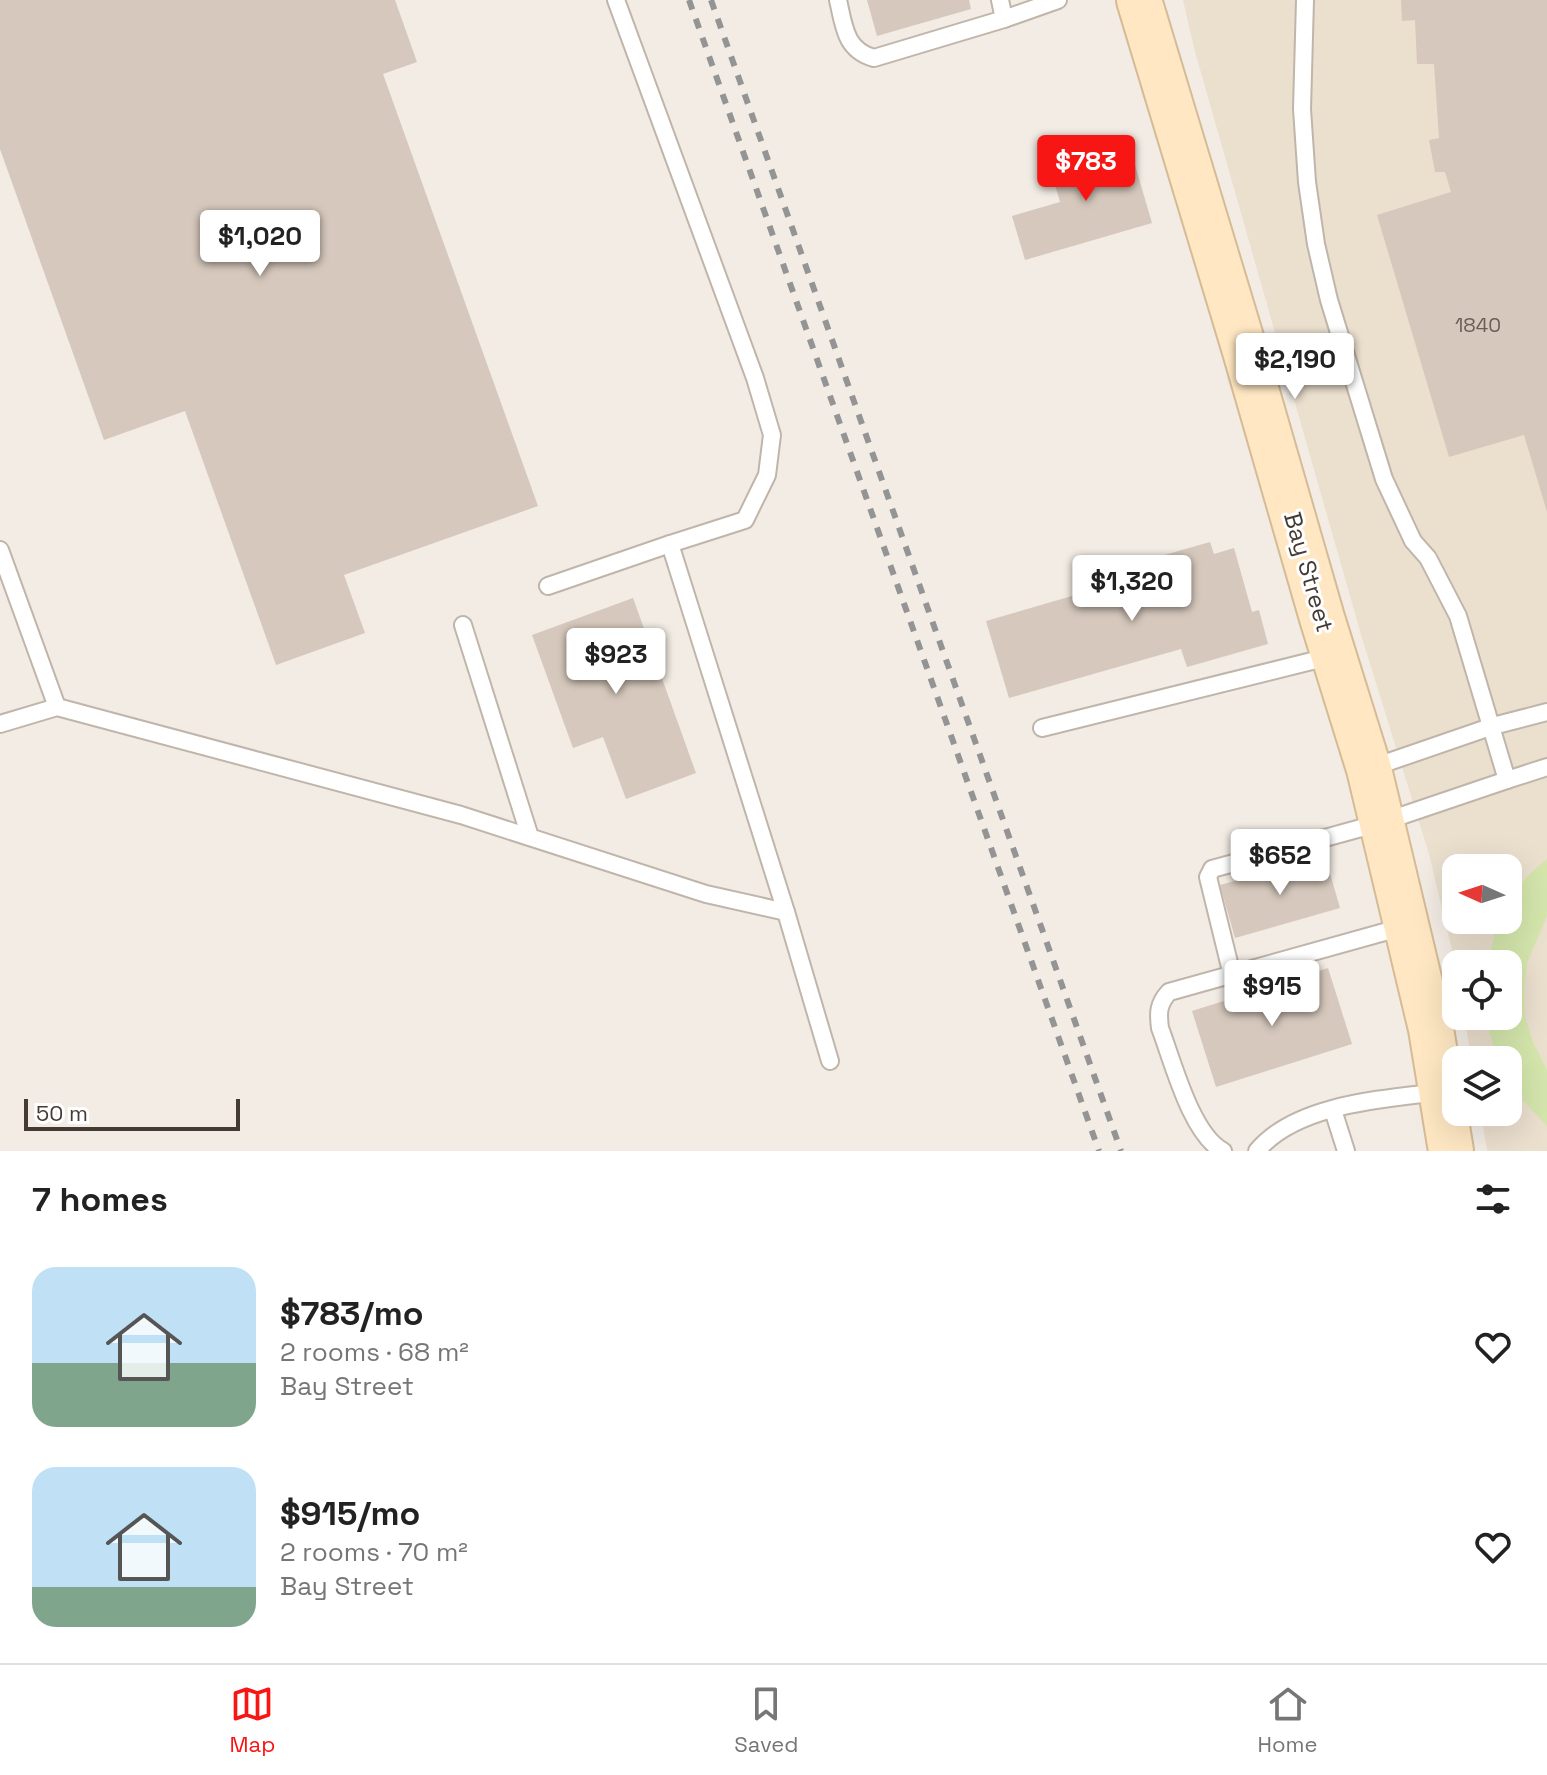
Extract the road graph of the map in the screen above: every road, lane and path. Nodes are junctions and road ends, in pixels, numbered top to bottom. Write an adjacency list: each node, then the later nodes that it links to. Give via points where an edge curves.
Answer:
1 (616, 0): 8 (lane, via 772,435 767,475 745,520)
2 (838, 0): 7 (lane, via 851,43 860,54 874,58)
3 (1000, 0): 7 (lane)
4 (1058, 0): 7 (lane)
5 (1139, 0): 12 (main road, Bay Street)
6 (1305, 0): 16 (lane, via 1302,109 1307,182 1329,300 1384,479 1458,616)
7 (1004, 19)
8 (670, 544): 10 (lane); 23 (lane)
9 (0, 550): 13 (lane)
10 (548, 586)
11 (463, 625): 22 (lane)
12 (1333, 655): 17 (lane); 19 (main road, Bay Street)
13 (57, 707): 15 (lane); 22 (lane)
14 (1547, 712): 16 (lane)
15 (0, 724)
16 (1493, 726): 19 (lane); 20 (lane)
17 (1042, 728)
18 (1547, 767): 20 (lane)
19 (1369, 769): 21 (main road, Bay Street)
20 (1507, 780): 21 (lane)
21 (1383, 822): 24 (main road, Bay Street); 25 (lane, via 1212,869 1208,877)
22 (530, 837): 23 (lane, via 706,894)
23 (786, 912): 26 (lane)
24 (1408, 925): 25 (lane); 27 (main road, Bay Street)
25 (1232, 975): 29 (lane, via 1169,992 1158,1014 1195,1120)
26 (830, 1061)
27 (1441, 1091): 28 (lane); 32 (main road, Bay Street)
28 (1333, 1110): 30 (lane, via 1298,1120 1267,1138); 31 (lane)
29 (1223, 1151)
30 (1257, 1151)
31 (1346, 1151)
32 (1451, 1151)

